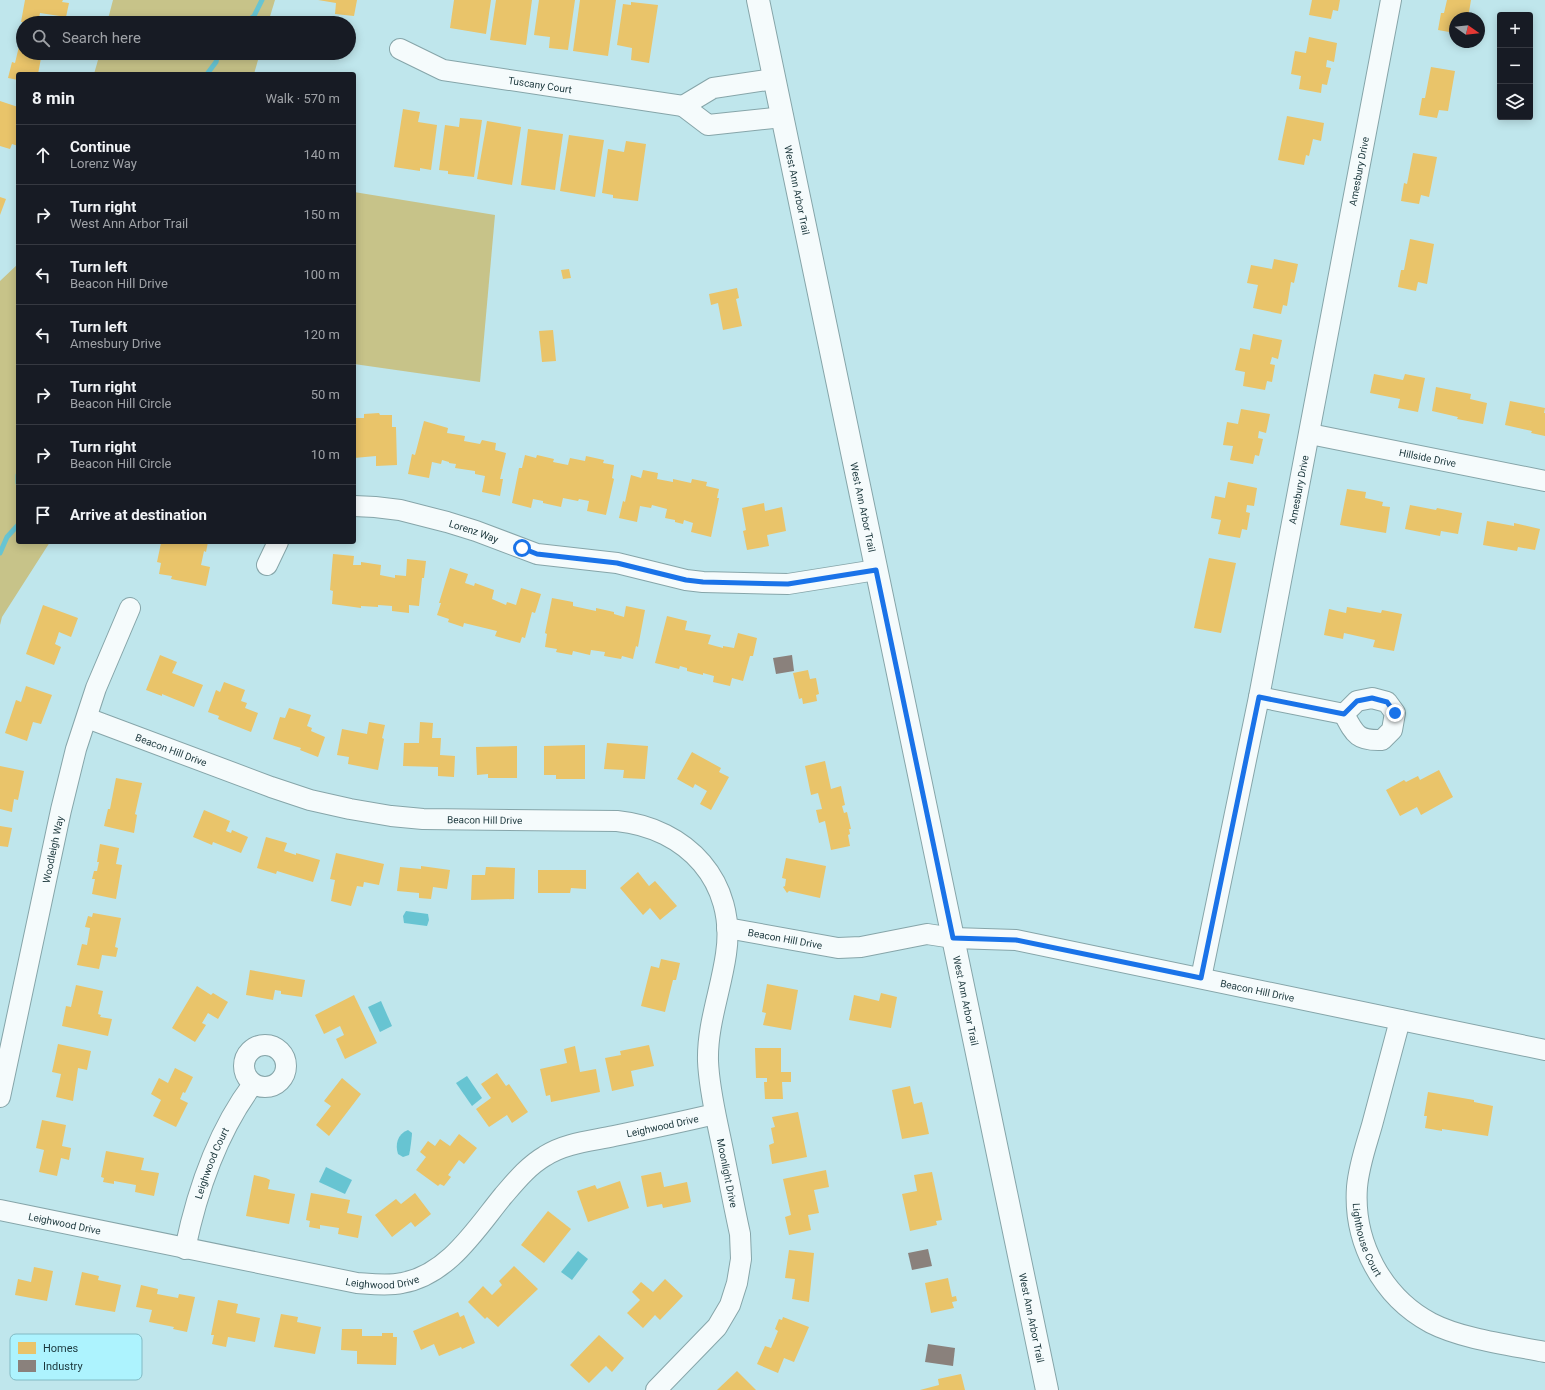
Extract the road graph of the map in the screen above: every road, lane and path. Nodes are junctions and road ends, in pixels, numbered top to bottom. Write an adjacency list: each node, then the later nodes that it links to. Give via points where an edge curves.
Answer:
1 (758, 0): 4 (street, West Ann Arbor Trail)
2 (1391, 0): 7 (street, Amesbury Drive)
3 (400, 49): 5 (street, Tuscany Court, via 444,70)
4 (774, 79): 5 (street, via 713,88); 6 (street, West Ann Arbor Trail)
5 (683, 106): 6 (street, Tuscany Court, via 708,125)
6 (783, 117): 12 (street, West Ann Arbor Trail)
7 (1310, 434): 8 (street, Hillside Drive); 14 (street, Amesbury Drive)
8 (1545, 481)
9 (356, 506): 12 (street, Lorenz Way, via 400,510 447,522 537,554 617,563 686,580 788,584)
10 (277, 544): 11 (street)
11 (267, 565)
12 (876, 570): 18 (street, West Ann Arbor Trail)
13 (130, 608): 16 (street, Woodleigh Way, via 96,688)
14 (1259, 697): 15 (street); 19 (street, Amesbury Drive)
15 (1344, 714)
16 (87, 718): 17 (street, Beacon Hill Drive, via 272,787 310,800 350,809 423,818 617,821 650,827 680,842 704,865 720,893); 23 (street, Woodleigh Way, via 76,749 61,810)
17 (727, 928): 18 (street, Beacon Hill Drive, via 838,948 861,947 927,934); 24 (street, Moonlight Drive, via 726,955 707,1048 708,1076)
18 (953, 938): 19 (street, Beacon Hill Drive, via 1016,940); 29 (street, West Ann Arbor Trail)
19 (1201, 978): 20 (street, Beacon Hill Drive)
20 (1400, 1020): 21 (street, Beacon Hill Drive); 27 (street, Lighthouse Court, via 1359,1172 1358,1211 1363,1239 1371,1261 1384,1283 1398,1299 1432,1323 1450,1331)
21 (1545, 1050)
22 (253, 1084): 26 (street, Leighwood Court, via 219,1142 205,1174)
23 (0, 1097)
24 (715, 1114): 26 (street, Leighwood Drive, via 573,1144 545,1155 517,1180 449,1259 430,1272 403,1283 357,1283); 28 (street, Moonlight Drive, via 740,1234 741,1259 737,1282 730,1305 717,1327)
25 (0, 1210): 26 (street, Leighwood Drive)
26 (185, 1249)
27 (1545, 1352)
28 (656, 1390)
29 (1046, 1390)

